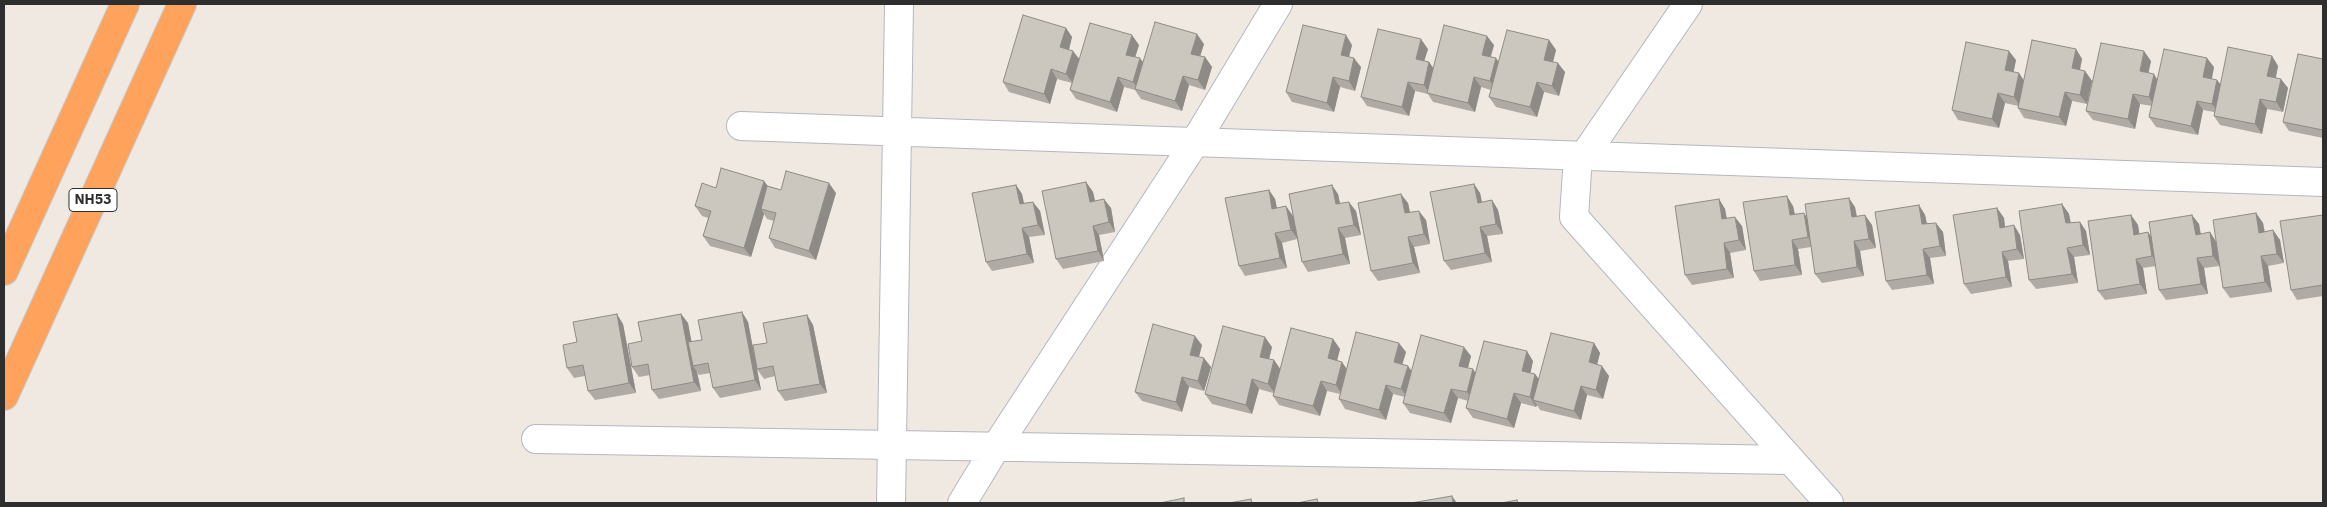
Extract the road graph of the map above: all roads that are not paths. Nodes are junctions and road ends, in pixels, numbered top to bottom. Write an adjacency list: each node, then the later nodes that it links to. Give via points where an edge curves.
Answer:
1 (125, 4): 11 (highway)
2 (182, 4): 12 (highway, NH53)
3 (899, 4): 7 (street)
4 (1278, 4): 8 (street)
5 (1688, 4): 9 (street)
6 (741, 126): 7 (street)
7 (897, 132): 8 (street); 14 (street)
8 (1195, 142): 9 (street); 15 (street)
9 (1581, 156): 10 (street); 16 (street, via 1574,218)
10 (2323, 182)
11 (4, 271)
12 (4, 396)
13 (536, 439): 14 (street)
14 (892, 445): 15 (street); 17 (street)
15 (996, 447): 16 (street); 18 (street)
16 (1790, 460): 19 (street)
17 (891, 503)
18 (962, 503)
19 (1829, 503)

